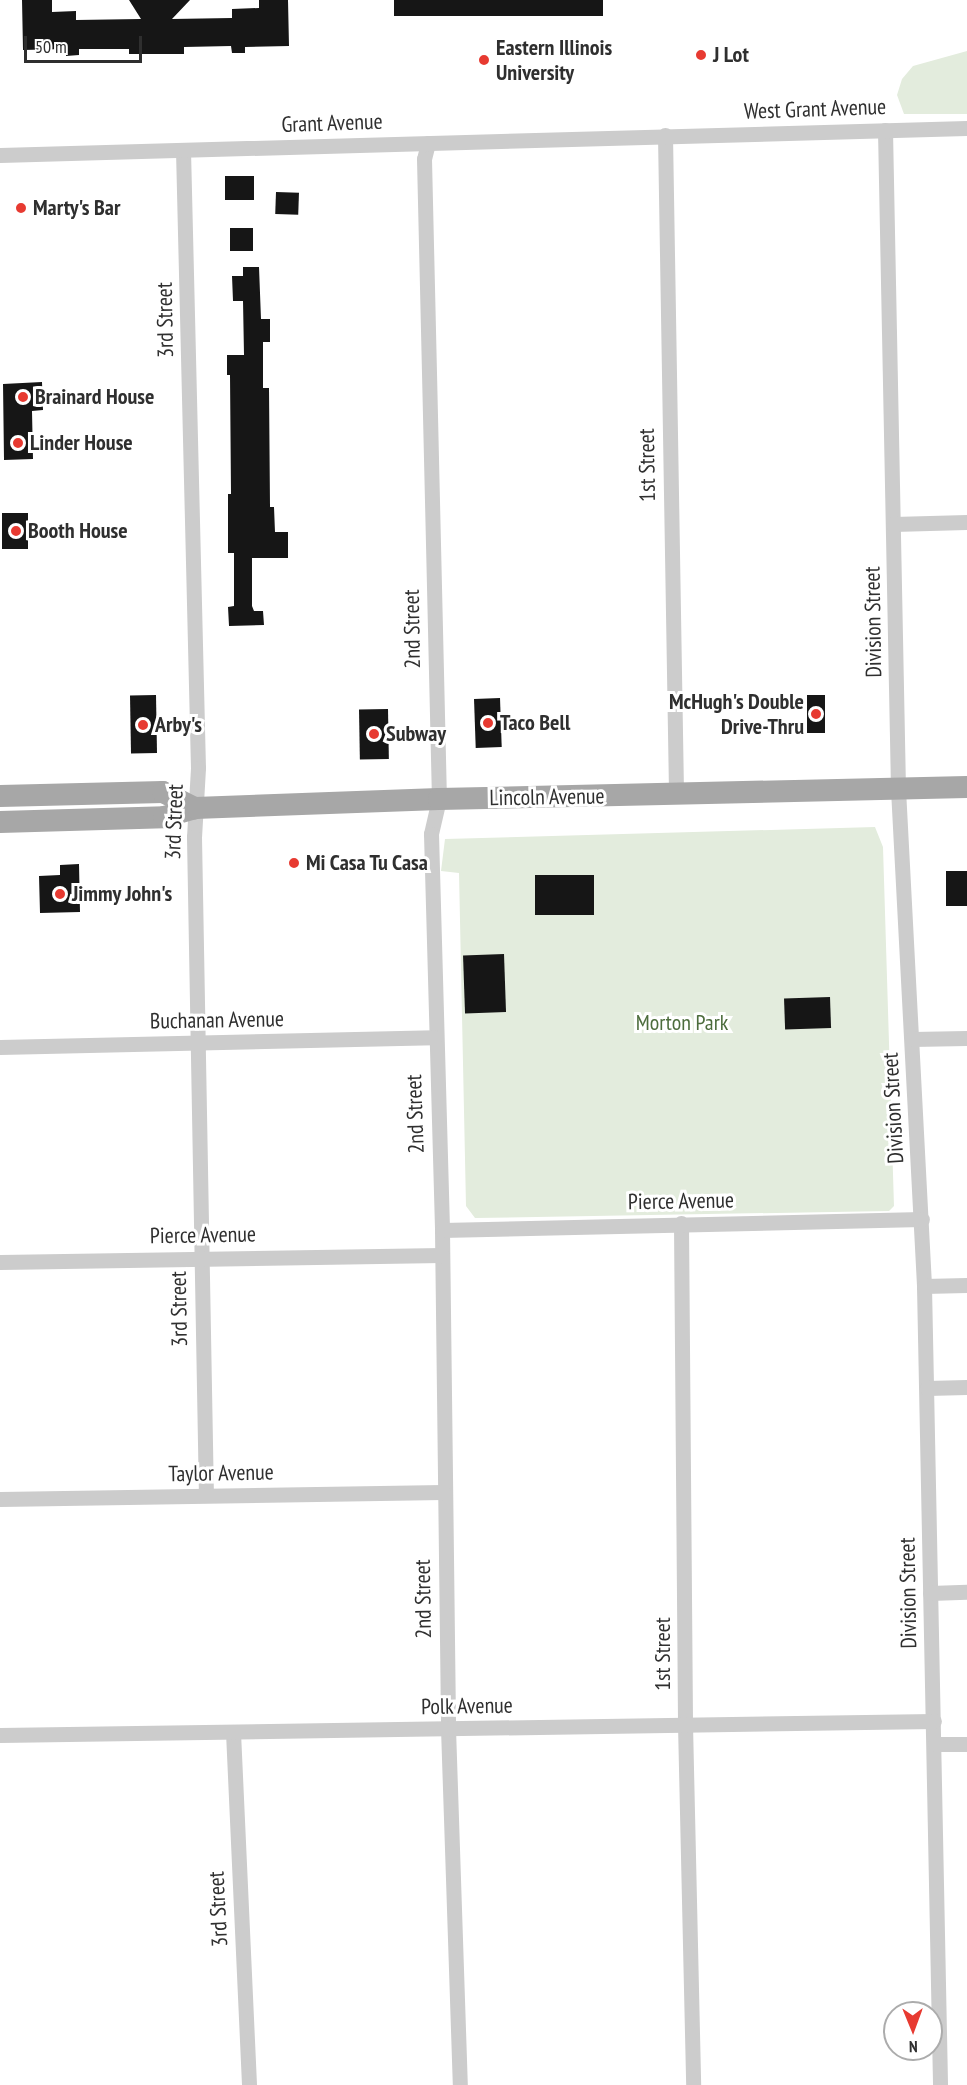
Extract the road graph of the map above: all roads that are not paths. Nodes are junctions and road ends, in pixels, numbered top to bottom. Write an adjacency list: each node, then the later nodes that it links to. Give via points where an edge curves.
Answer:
1 (967, 128): 2 (street, West Grant Avenue)
2 (885, 129): 3 (street, West Grant Avenue); 8 (street, Division Street)
3 (665, 135): 4 (street, Grant Avenue); 11 (street, 1st Street)
4 (428, 143): 5 (street, Grant Avenue); 13 (street, 2nd Street, via 424,159)
5 (183, 150): 6 (street, Grant Avenue); 14 (street, 3rd Street, via 198,768)
6 (0, 155)
7 (967, 522): 8 (street)
8 (893, 524): 10 (street, Division Street)
9 (967, 788): 10 (main road, Lincoln Avenue)
10 (898, 789): 11 (main road, Lincoln Avenue); 18 (street, Division Street)
11 (676, 795): 13 (main road, Lincoln Avenue)
12 (0, 796): 14 (main road, Lincoln Avenue, via 163,792)
13 (439, 799): 14 (main road, Lincoln Avenue); 16 (street, 2nd Street, via 430,834)
14 (195, 808): 15 (main road, Lincoln Avenue, via 164,817); 19 (street, 3rd Street)
15 (0, 822)
16 (434, 1037): 19 (street, Buchanan Avenue); 23 (street, 2nd Street)
17 (967, 1038): 18 (street)
18 (912, 1040): 21 (street, Division Street)
19 (197, 1042): 20 (street, Buchanan Avenue); 25 (street, 3rd Street)
20 (0, 1047)
21 (922, 1219): 22 (street, Pierce Avenue); 28 (street, Division Street)
22 (681, 1223): 23 (street, Pierce Avenue); 37 (street, 1st Street)
23 (442, 1230): 24 (street, 2nd Street)
24 (442, 1255): 25 (street, Pierce Avenue); 31 (street, 2nd Street)
25 (201, 1258): 26 (street, Pierce Avenue); 32 (street, 3rd Street)
26 (0, 1262)
27 (967, 1285): 28 (street)
28 (924, 1286): 29 (street, Division Street)
29 (927, 1388): 30 (street); 35 (street, Division Street)
30 (967, 1388)
31 (443, 1492): 32 (street, Taylor Avenue); 38 (street, 2nd Street)
32 (206, 1496): 33 (street, Taylor Avenue)
33 (0, 1499)
34 (967, 1592): 35 (street)
35 (930, 1593): 36 (street, Division Street)
36 (934, 1721): 37 (street, Polk Avenue); 41 (street, Division Street)
37 (685, 1724): 38 (street, Polk Avenue); 45 (street, 1st Street)
38 (448, 1728): 39 (street, Polk Avenue); 44 (street, 2nd Street)
39 (233, 1732): 40 (street, Polk Avenue); 43 (street, 3rd Street)
40 (0, 1735)
41 (935, 1744): 42 (street); 46 (street, Division Street)
42 (967, 1744)
43 (249, 2085)
44 (460, 2085)
45 (693, 2085)
46 (940, 2085)

